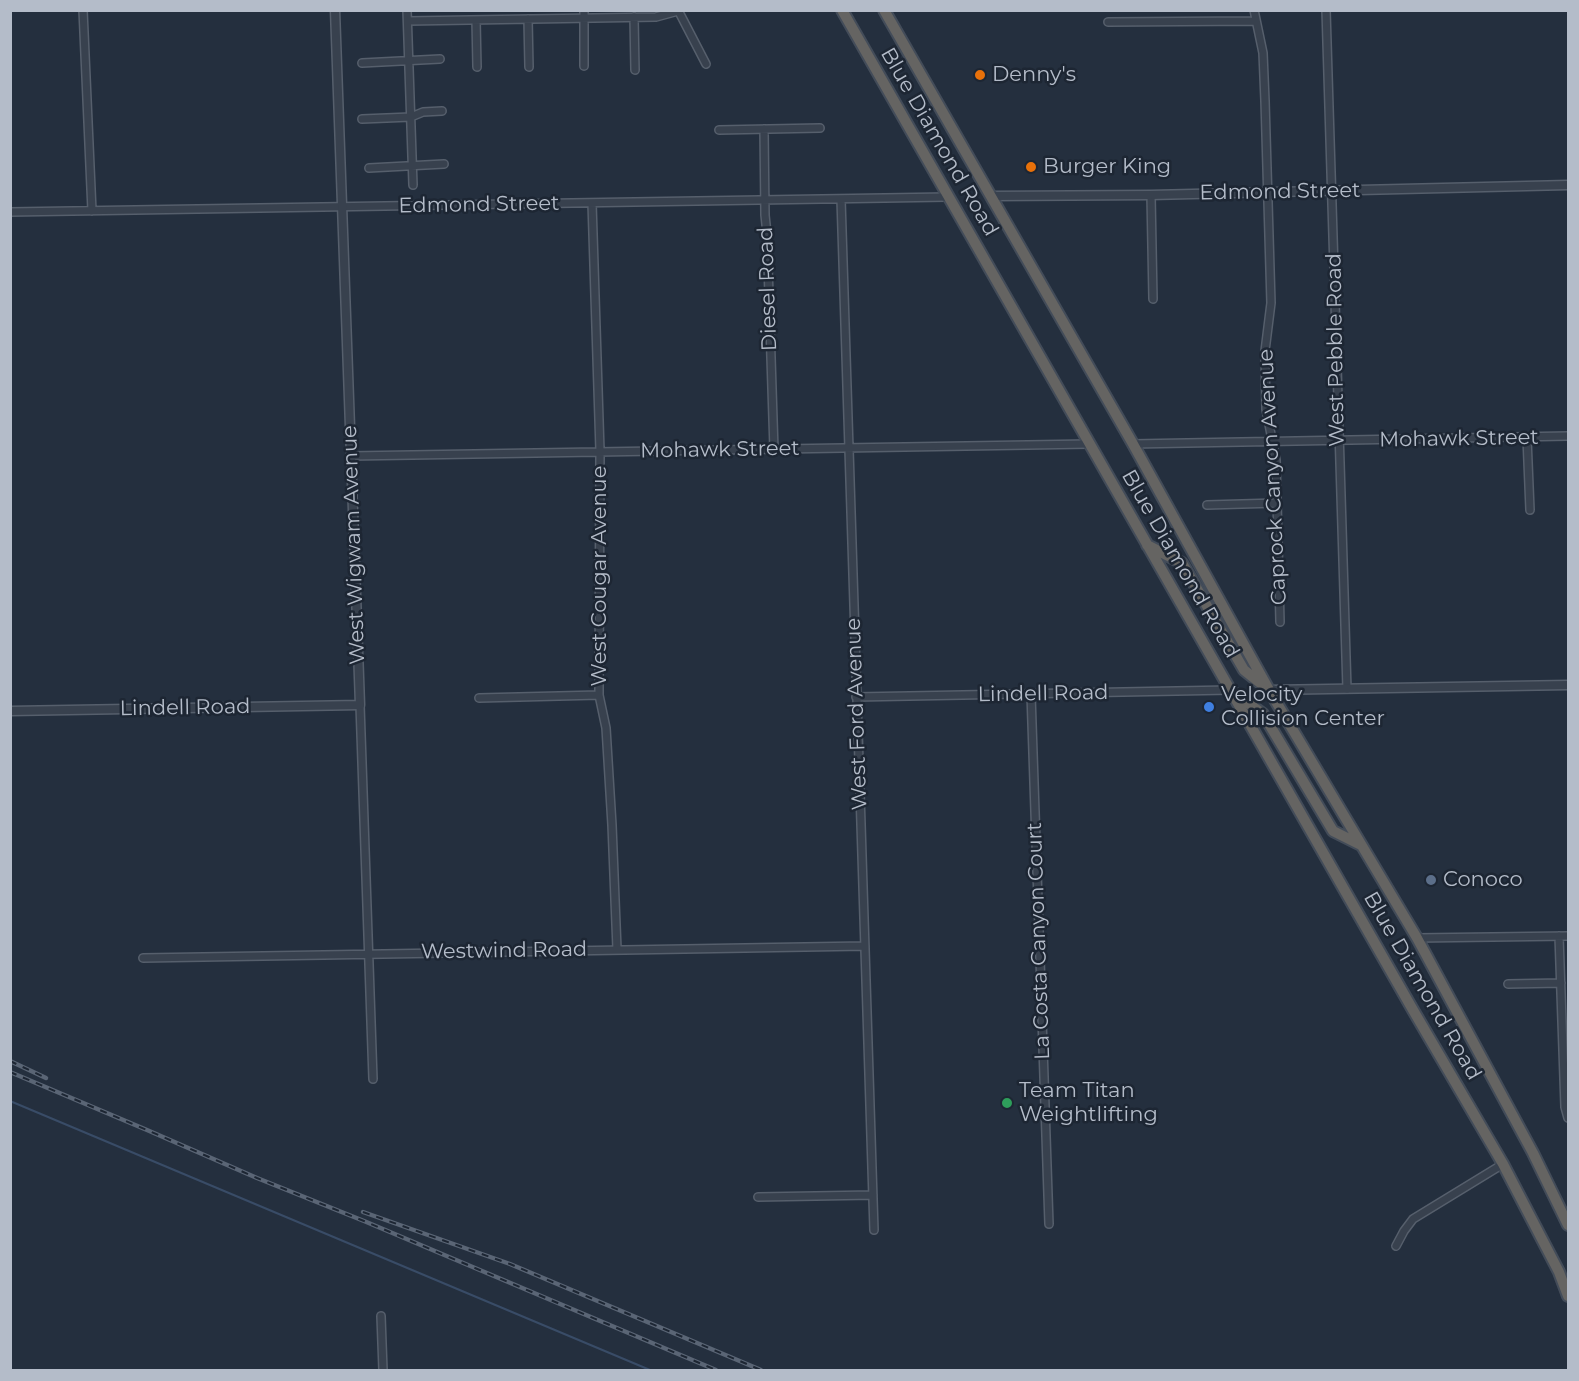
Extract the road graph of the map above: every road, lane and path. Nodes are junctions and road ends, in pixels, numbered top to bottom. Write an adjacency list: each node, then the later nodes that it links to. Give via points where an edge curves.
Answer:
1 (83, 10): 48 (street)
2 (335, 10): 47 (street, West Wigwam Avenue)
3 (408, 10): 16 (street)
4 (440, 10): 17 (street)
5 (485, 10): 15 (street)
6 (842, 10): 43 (highway, Blue Diamond Road)
7 (884, 10): 42 (highway, Blue Diamond Road)
8 (1254, 10): 18 (street, Caprock Canyon Avenue)
9 (1326, 10): 39 (street, West Pebble Road)
10 (678, 11): 13 (street); 23 (street)
11 (584, 14): 12 (street); 13 (street); 24 (street)
12 (529, 16): 15 (street); 26 (street)
13 (634, 17): 27 (street)
14 (476, 20): 15 (street); 17 (street); 25 (street)
15 (485, 20)
16 (408, 21): 17 (street); 21 (street)
17 (440, 21)
18 (1256, 21): 19 (street); 40 (street, Caprock Canyon Avenue, via 1263,52)
19 (1108, 22)
20 (440, 59): 21 (street)
21 (409, 62): 22 (street); 29 (street)
22 (362, 63)
23 (706, 64)
24 (584, 66)
25 (477, 67)
26 (529, 67)
27 (635, 70)
28 (442, 111): 29 (street)
29 (411, 117): 30 (street); 35 (street)
30 (363, 119)
31 (820, 128): 32 (street)
32 (764, 129): 33 (street); 45 (street, Diesel Road)
33 (719, 130)
34 (444, 164): 35 (street)
35 (412, 165): 36 (street); 37 (street)
36 (369, 168)
37 (413, 185)
38 (1569, 185): 39 (street, Edmond Street)
39 (1332, 191): 40 (street, Edmond Street); 53 (street, West Pebble Road)
40 (1268, 192): 41 (street, Edmond Street); 54 (street, Caprock Canyon Avenue, via 1271,303 1265,351 1266,409)
41 (1151, 195): 42 (street, Edmond Street); 50 (street)
42 (991, 196): 56 (highway, Blue Diamond Road)
43 (948, 197): 44 (street, Edmond Street); 55 (highway, Blue Diamond Road)
44 (841, 199): 45 (street, Edmond Street); 57 (street, West Ford Avenue)
45 (765, 200): 46 (street, Edmond Street); 58 (street, Diesel Road)
46 (592, 203): 47 (street, Edmond Street); 59 (street, West Cougar Avenue)
47 (342, 207): 48 (street, Edmond Street); 60 (street, West Wigwam Avenue)
48 (92, 211): 49 (street, Edmond Street)
49 (10, 212)
50 (1153, 299)
51 (1569, 436): 52 (street, Mohawk Street)
52 (1527, 438): 53 (street, Mohawk Street); 63 (street)
53 (1338, 441): 54 (street, Mohawk Street); 67 (street, West Pebble Road)
54 (1273, 442): 56 (street, Mohawk Street); 61 (street, Caprock Canyon Avenue)
55 (1089, 444): 57 (street, Mohawk Street); 64 (highway, Blue Diamond Road)
56 (1133, 444): 69 (highway, Blue Diamond Road)
57 (849, 447): 58 (street, Mohawk Street); 72 (street, West Ford Avenue)
58 (774, 450): 59 (street, Mohawk Street)
59 (600, 451): 60 (street, Mohawk Street); 71 (street, West Cougar Avenue)
60 (351, 456): 74 (street, West Wigwam Avenue)
61 (1277, 503): 62 (street); 65 (street, Caprock Canyon Avenue)
62 (1207, 505)
63 (1530, 510)
64 (1147, 544): 68 (highway, Blue Diamond Road); 69 (highway, via 1182,563 1244,670)
65 (1280, 622)
66 (1569, 685): 67 (street)
67 (1347, 689): 69 (street)
68 (1230, 690): 70 (street, Lindell Road); 76 (highway, via 1263,714 1333,831); 88 (highway, Blue Diamond Road)
69 (1269, 690): 76 (highway, Blue Diamond Road)
70 (1031, 694): 72 (street, Lindell Road); 91 (street, La Costa Canyon Court)
71 (599, 695): 73 (street); 81 (street, West Cougar Avenue, via 606,728)
72 (856, 697): 80 (street, West Ford Avenue)
73 (479, 698)
74 (360, 705): 75 (street, Lindell Road); 82 (street, West Wigwam Avenue)
75 (10, 711)
76 (1361, 845): 79 (highway, Blue Diamond Road)
77 (1559, 936): 78 (street); 79 (street); 84 (street)
78 (1569, 936)
79 (1417, 938): 92 (highway, Blue Diamond Road)
80 (865, 946): 81 (street, Westwind Road); 89 (street, West Ford Avenue)
81 (617, 949): 82 (street, Westwind Road)
82 (369, 953): 83 (street, Westwind Road); 86 (street, West Wigwam Avenue)
83 (143, 958)
84 (1561, 983): 85 (street); 87 (street, via 1565,1107)
85 (1508, 984)
86 (373, 1079)
87 (1569, 1118)
88 (1503, 1164): 94 (street, via 1413,1219); 95 (highway, Blue Diamond Road)
89 (873, 1195): 90 (street); 93 (street, West Ford Avenue)
90 (758, 1197)
91 (1049, 1224)
92 (1569, 1225)
93 (874, 1230)
94 (1396, 1246)
95 (1569, 1296)
96 (381, 1316): 97 (street)
97 (383, 1371)

